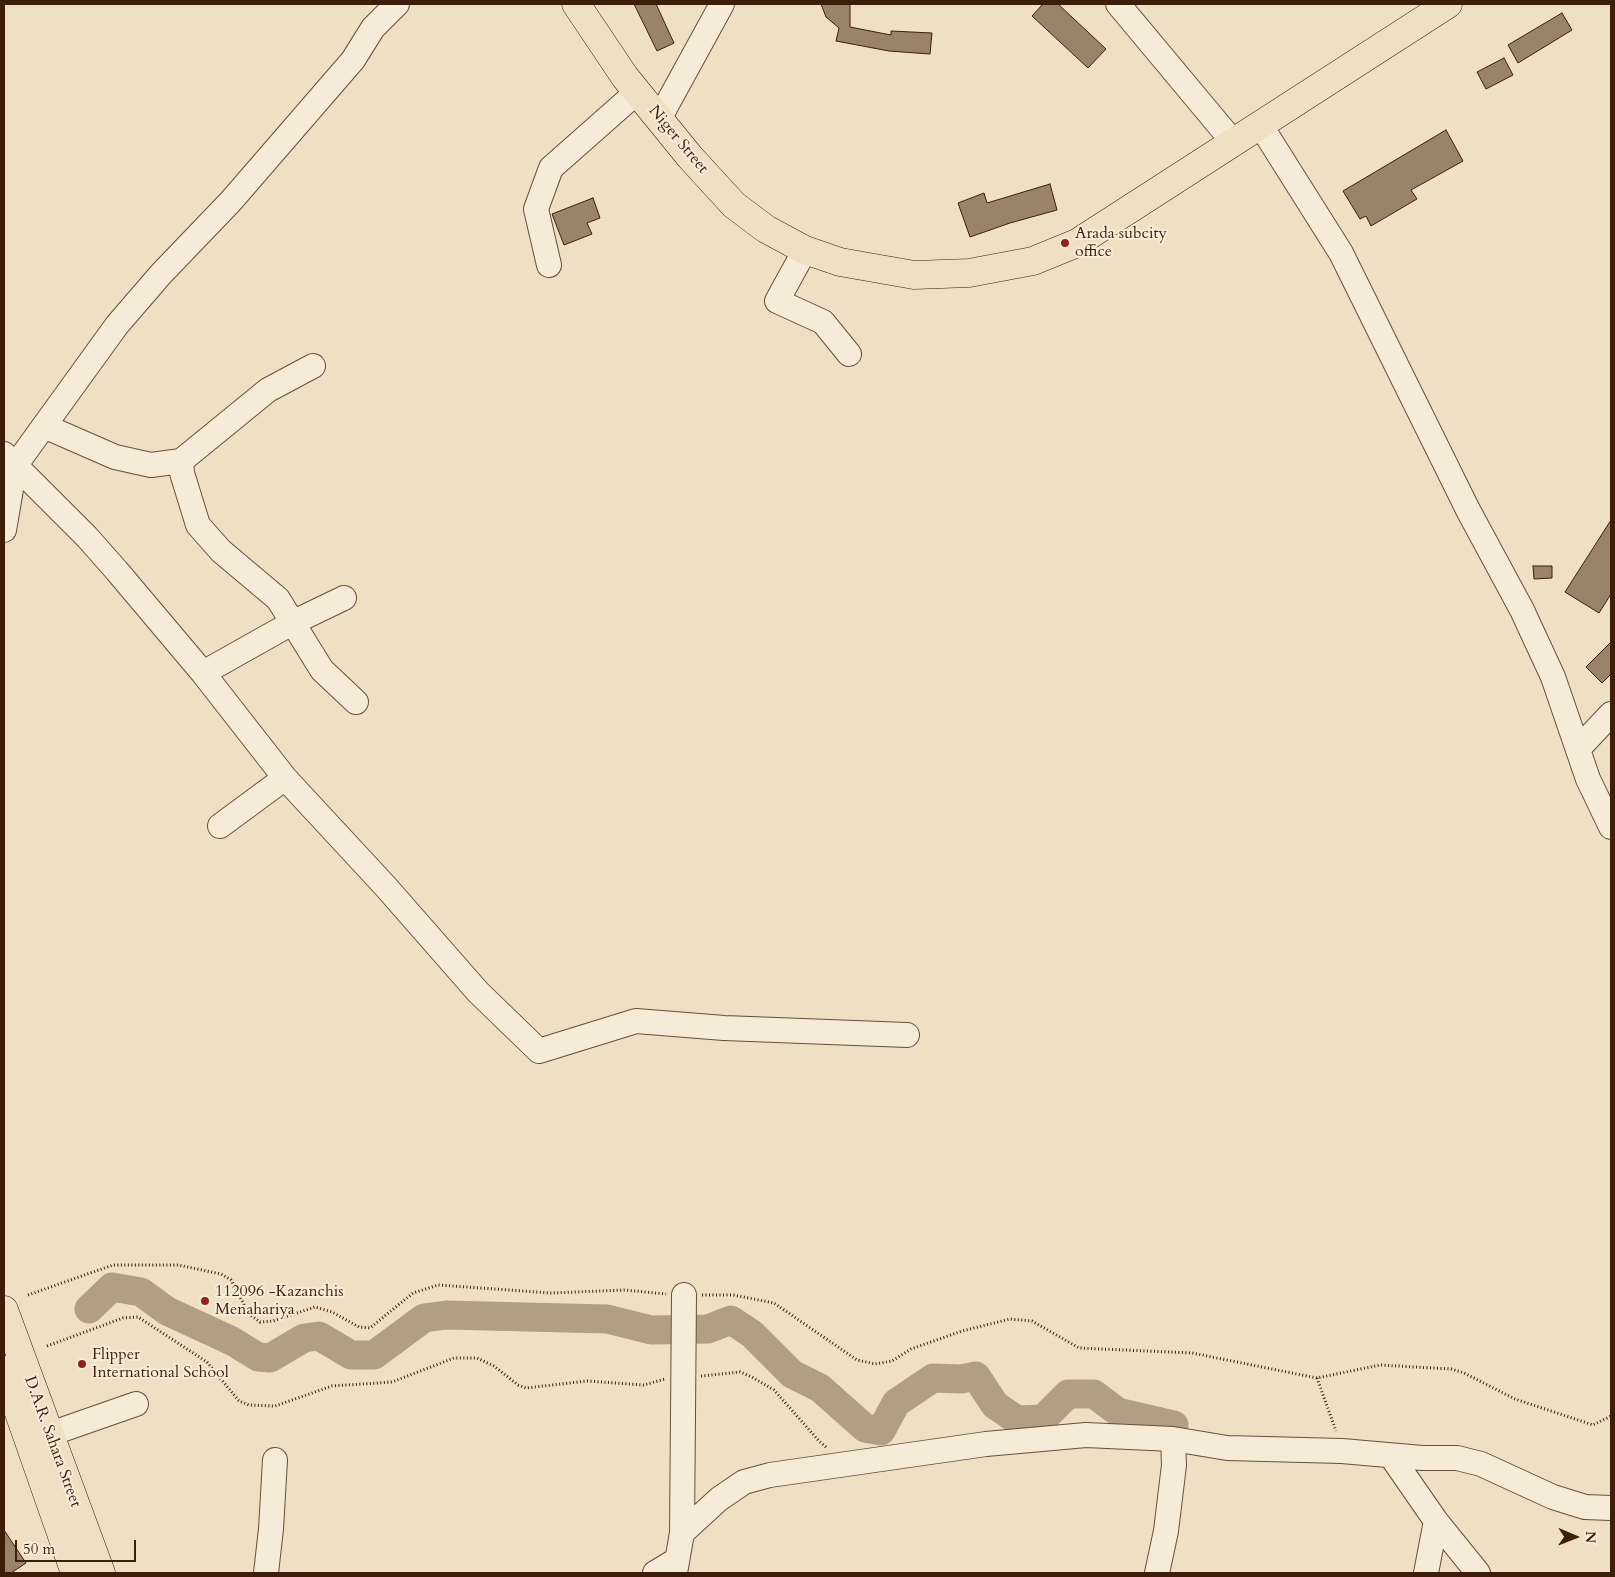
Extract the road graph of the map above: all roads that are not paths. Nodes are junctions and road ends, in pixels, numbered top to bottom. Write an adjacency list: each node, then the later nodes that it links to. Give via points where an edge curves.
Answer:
1 (397, 4): 14 (street, via 231,201 116,325)
2 (576, 4): 6 (main road, Niger Street, via 609,56)
3 (722, 4): 7 (street)
4 (1118, 4): 9 (street)
5 (1448, 4): 8 (main road, Niger Street)
6 (637, 92): 7 (main road, Niger Street); 11 (street, via 551,168 536,209)
7 (659, 119): 10 (main road, Niger Street, via 734,205 766,229)
8 (1261, 126): 9 (main road, Niger Street); 23 (street, via 1341,253 1468,510 1522,610 1553,677)
9 (1234, 143): 10 (main road, Niger Street, via 1077,243 1033,261 969,273 914,275 840,262)
10 (805, 250): 12 (street, via 777,301 823,322)
11 (549, 264)
12 (849, 354)
13 (313, 366): 16 (street, via 268,390)
14 (44, 426): 15 (street); 16 (street, via 114,456 151,465)
15 (9, 460): 17 (street); 20 (street, via 87,537)
16 (181, 461): 19 (street, via 198,525 221,551 278,599)
17 (4, 530)
18 (344, 598): 19 (street)
19 (292, 623): 20 (street); 21 (street, via 322,670)
20 (203, 673): 24 (street)
21 (356, 702)
22 (1611, 714): 23 (street)
23 (1578, 749): 26 (street)
24 (285, 778): 25 (street); 27 (street, via 386,886 478,992 539,1051 636,1021)
25 (220, 826)
26 (1611, 828)
27 (907, 1035)
28 (684, 1295): 38 (street)
29 (4, 1310): 32 (main road, D.A.R. Sahara Street)
30 (4, 1370): 40 (main road, D.A.R. Sahara Street)
31 (136, 1404): 32 (street)
32 (50, 1434): 41 (main road, D.A.R. Sahara Street)
33 (1173, 1439): 34 (street, via 1226,1448 1342,1451); 38 (street, via 1086,1435 986,1444 770,1475 744,1482 719,1499); 44 (street, via 1174,1465)
34 (1391, 1456): 36 (street, via 1457,1458 1482,1464 1553,1497 1585,1507); 37 (street)
35 (275, 1460): 42 (street)
36 (1611, 1508)
37 (1436, 1521): 45 (street); 46 (street)
38 (682, 1533): 39 (street)
39 (675, 1567): 43 (street)
40 (75, 1573)
41 (101, 1573)
42 (266, 1573)
43 (655, 1573)
44 (1157, 1573)
45 (1426, 1573)
46 (1478, 1573)

